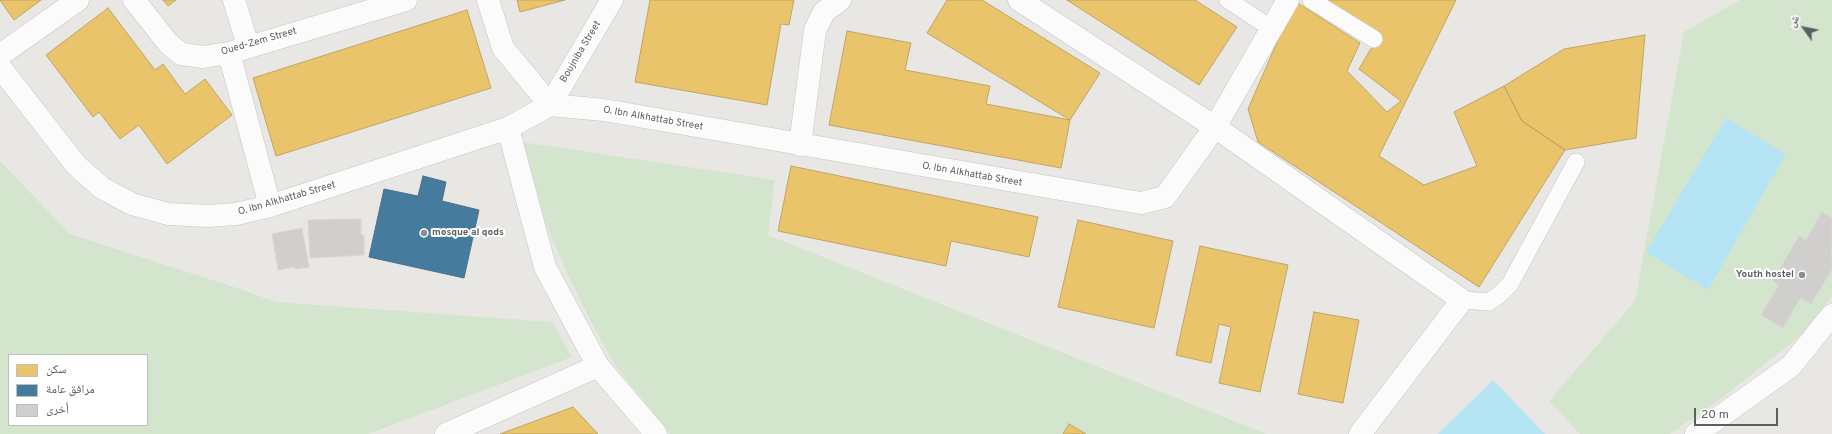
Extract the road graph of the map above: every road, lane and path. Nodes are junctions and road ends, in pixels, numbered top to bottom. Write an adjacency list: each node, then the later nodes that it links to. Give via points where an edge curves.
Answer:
1 (78, 0): 16 (street)
2 (134, 0): 15 (street, Oued-Zem Street, via 181,54 203,57)
3 (234, 0): 15 (street)
4 (406, 0): 12 (street, Oued-Zem Street)
5 (488, 0): 18 (street, via 503,48)
6 (612, 0): 18 (street, Boujniba Street)
7 (840, 0): 21 (street, via 824,12 816,30)
8 (1020, 0): 19 (street)
9 (1228, 0): 13 (lane)
10 (1288, 0): 13 (street, O. Ibn Alkhattab Street)
11 (1311, 0): 14 (lane)
12 (360, 6): 15 (street, Oued-Zem Street)
13 (1272, 29): 19 (street, O. Ibn Alkhattab Street)
14 (1374, 39)
15 (239, 49): 23 (street)
16 (0, 55)
17 (0, 67): 23 (street, O. ibn Alkhattab Street, via 76,165 102,188 126,201 168,214 208,216 236,214)
18 (550, 105): 20 (street, O. ibn Alkhattab Street); 21 (street, O. Ibn Alkhattab Street, via 604,110)
19 (1214, 127): 21 (street, O. Ibn Alkhattab Street, via 1165,197 1141,203); 24 (street)
20 (508, 128): 23 (street, O. ibn Alkhattab Street); 26 (street, via 545,267)
21 (800, 145)
22 (1576, 162): 24 (lane, via 1510,284 1489,302)
23 (270, 206)
24 (1462, 300): 29 (street)
25 (1832, 315): 30 (street, via 1791,366)
26 (598, 366): 27 (street); 28 (street)
27 (446, 434)
28 (656, 434)
29 (1360, 434)
30 (1696, 434)

